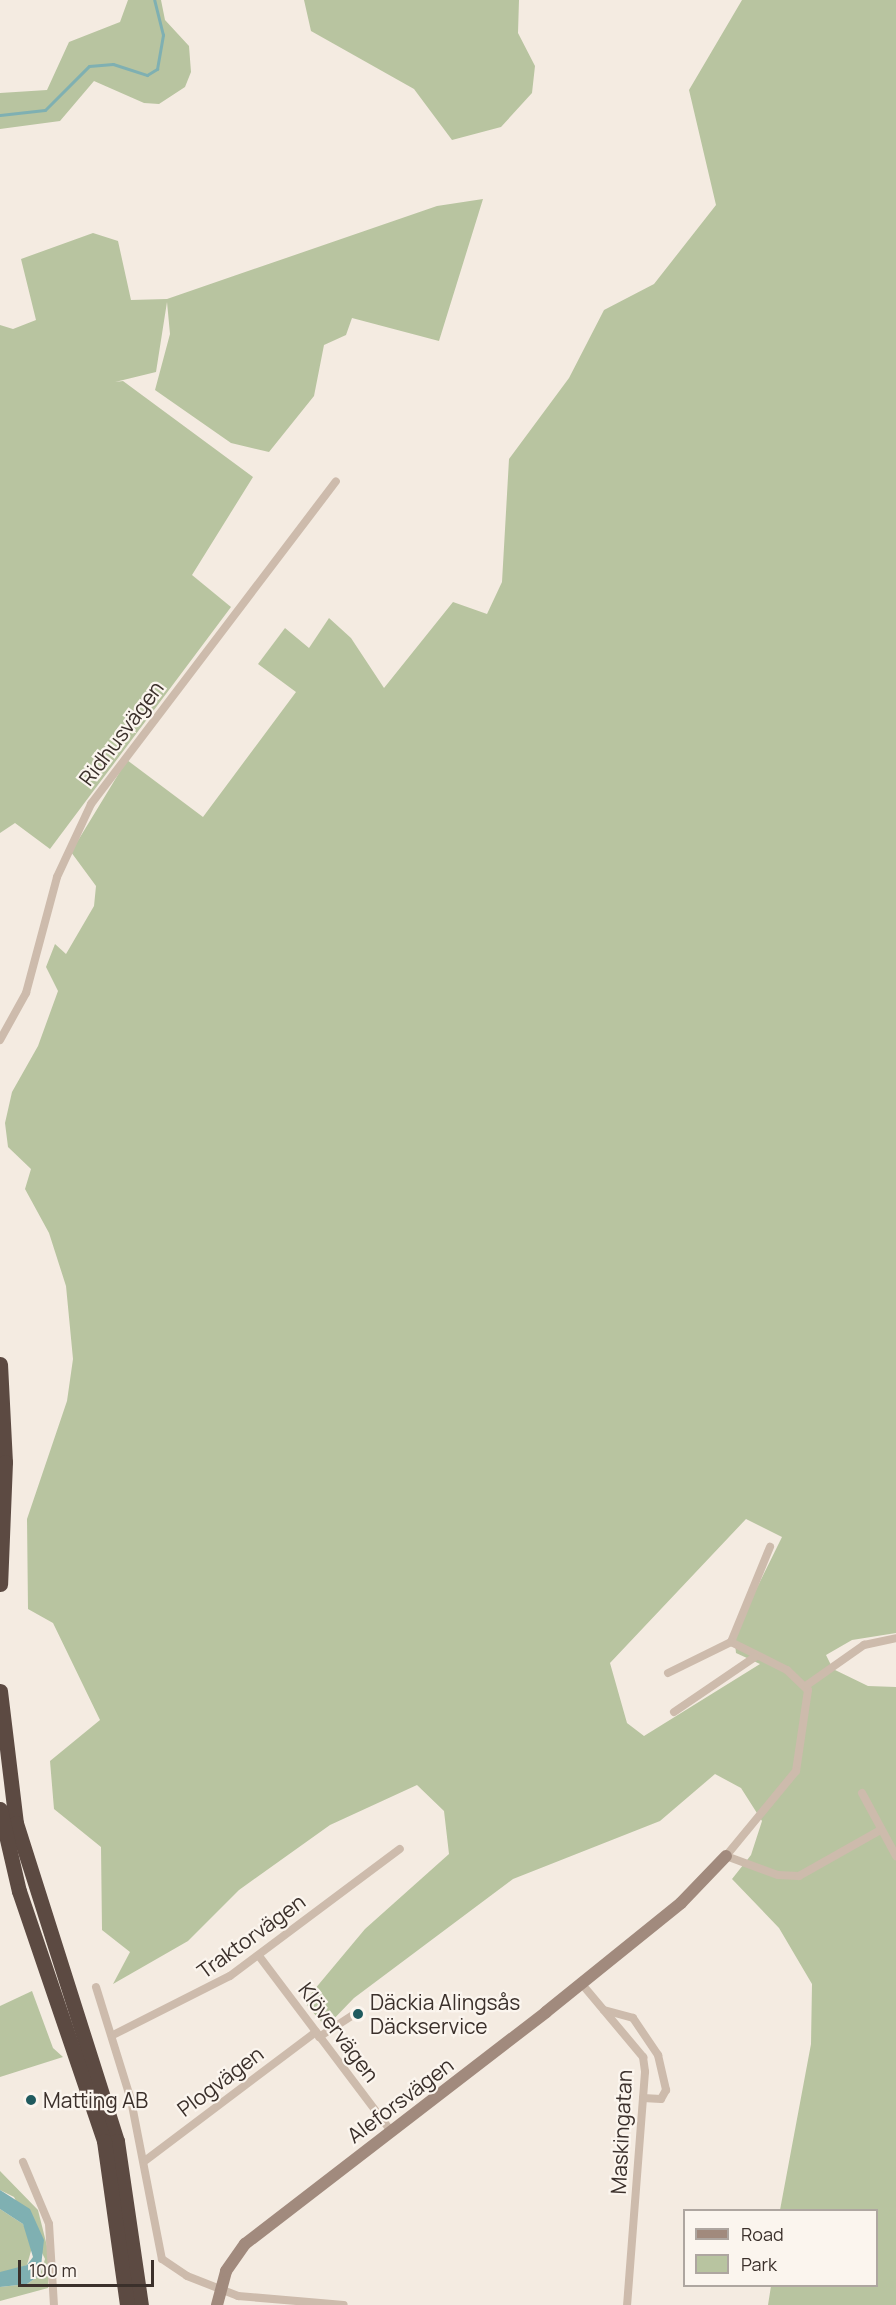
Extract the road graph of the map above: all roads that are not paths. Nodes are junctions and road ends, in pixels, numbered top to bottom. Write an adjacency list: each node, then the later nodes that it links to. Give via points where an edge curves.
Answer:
1 (336, 481): 2 (street, Ridhusvägen, via 90,804 57,877 26,993)
2 (0, 1040)
3 (0, 1364): 5 (highway, via 5,1462)
4 (770, 1547): 7 (street)
5 (0, 1584)
6 (896, 1638): 10 (street, via 864,1646)
7 (731, 1642): 8 (street); 9 (street)
8 (754, 1656): 10 (street); 12 (street)
9 (668, 1673)
10 (807, 1685): 17 (street, Aleforsvägen, via 796,1771)
11 (0, 1691): 33 (highway, via 16,1823 117,2141)
12 (674, 1712)
13 (862, 1793): 15 (street)
14 (0, 1809): 32 (highway, via 19,1891 104,2141)
15 (879, 1831): 17 (street, via 799,1876 778,1875); 18 (street)
16 (400, 1849): 19 (street, Traktorvägen)
17 (726, 1856): 20 (street, Aleforsvägen, via 681,1903)
18 (896, 1856)
19 (259, 1956): 24 (street, Traktorvägen, via 203,1994); 25 (street, Klövervägen)
20 (581, 1983): 22 (street, Maskingatan); 27 (street, Aleforsvägen)
21 (96, 1987): 24 (street)
22 (604, 2010): 26 (street, Maskingatan, via 643,2057); 26 (street, via 633,2018 658,2055 666,2090 662,2099)
23 (356, 2013): 25 (street, Plogvägen)
24 (113, 2035): 28 (street)
25 (317, 2035): 27 (street, Klövervägen); 28 (street, Plogvägen)
26 (643, 2098): 36 (street, Maskingatan)
27 (391, 2131): 30 (street, Aleforsvägen, via 245,2244)
28 (146, 2160): 30 (street, via 162,2259)
29 (23, 2162): 31 (street, via 49,2224)
30 (220, 2290): 34 (street); 35 (street)
31 (54, 2305)
32 (127, 2305)
33 (141, 2305)
34 (218, 2305)
35 (344, 2305)
36 (627, 2305)

